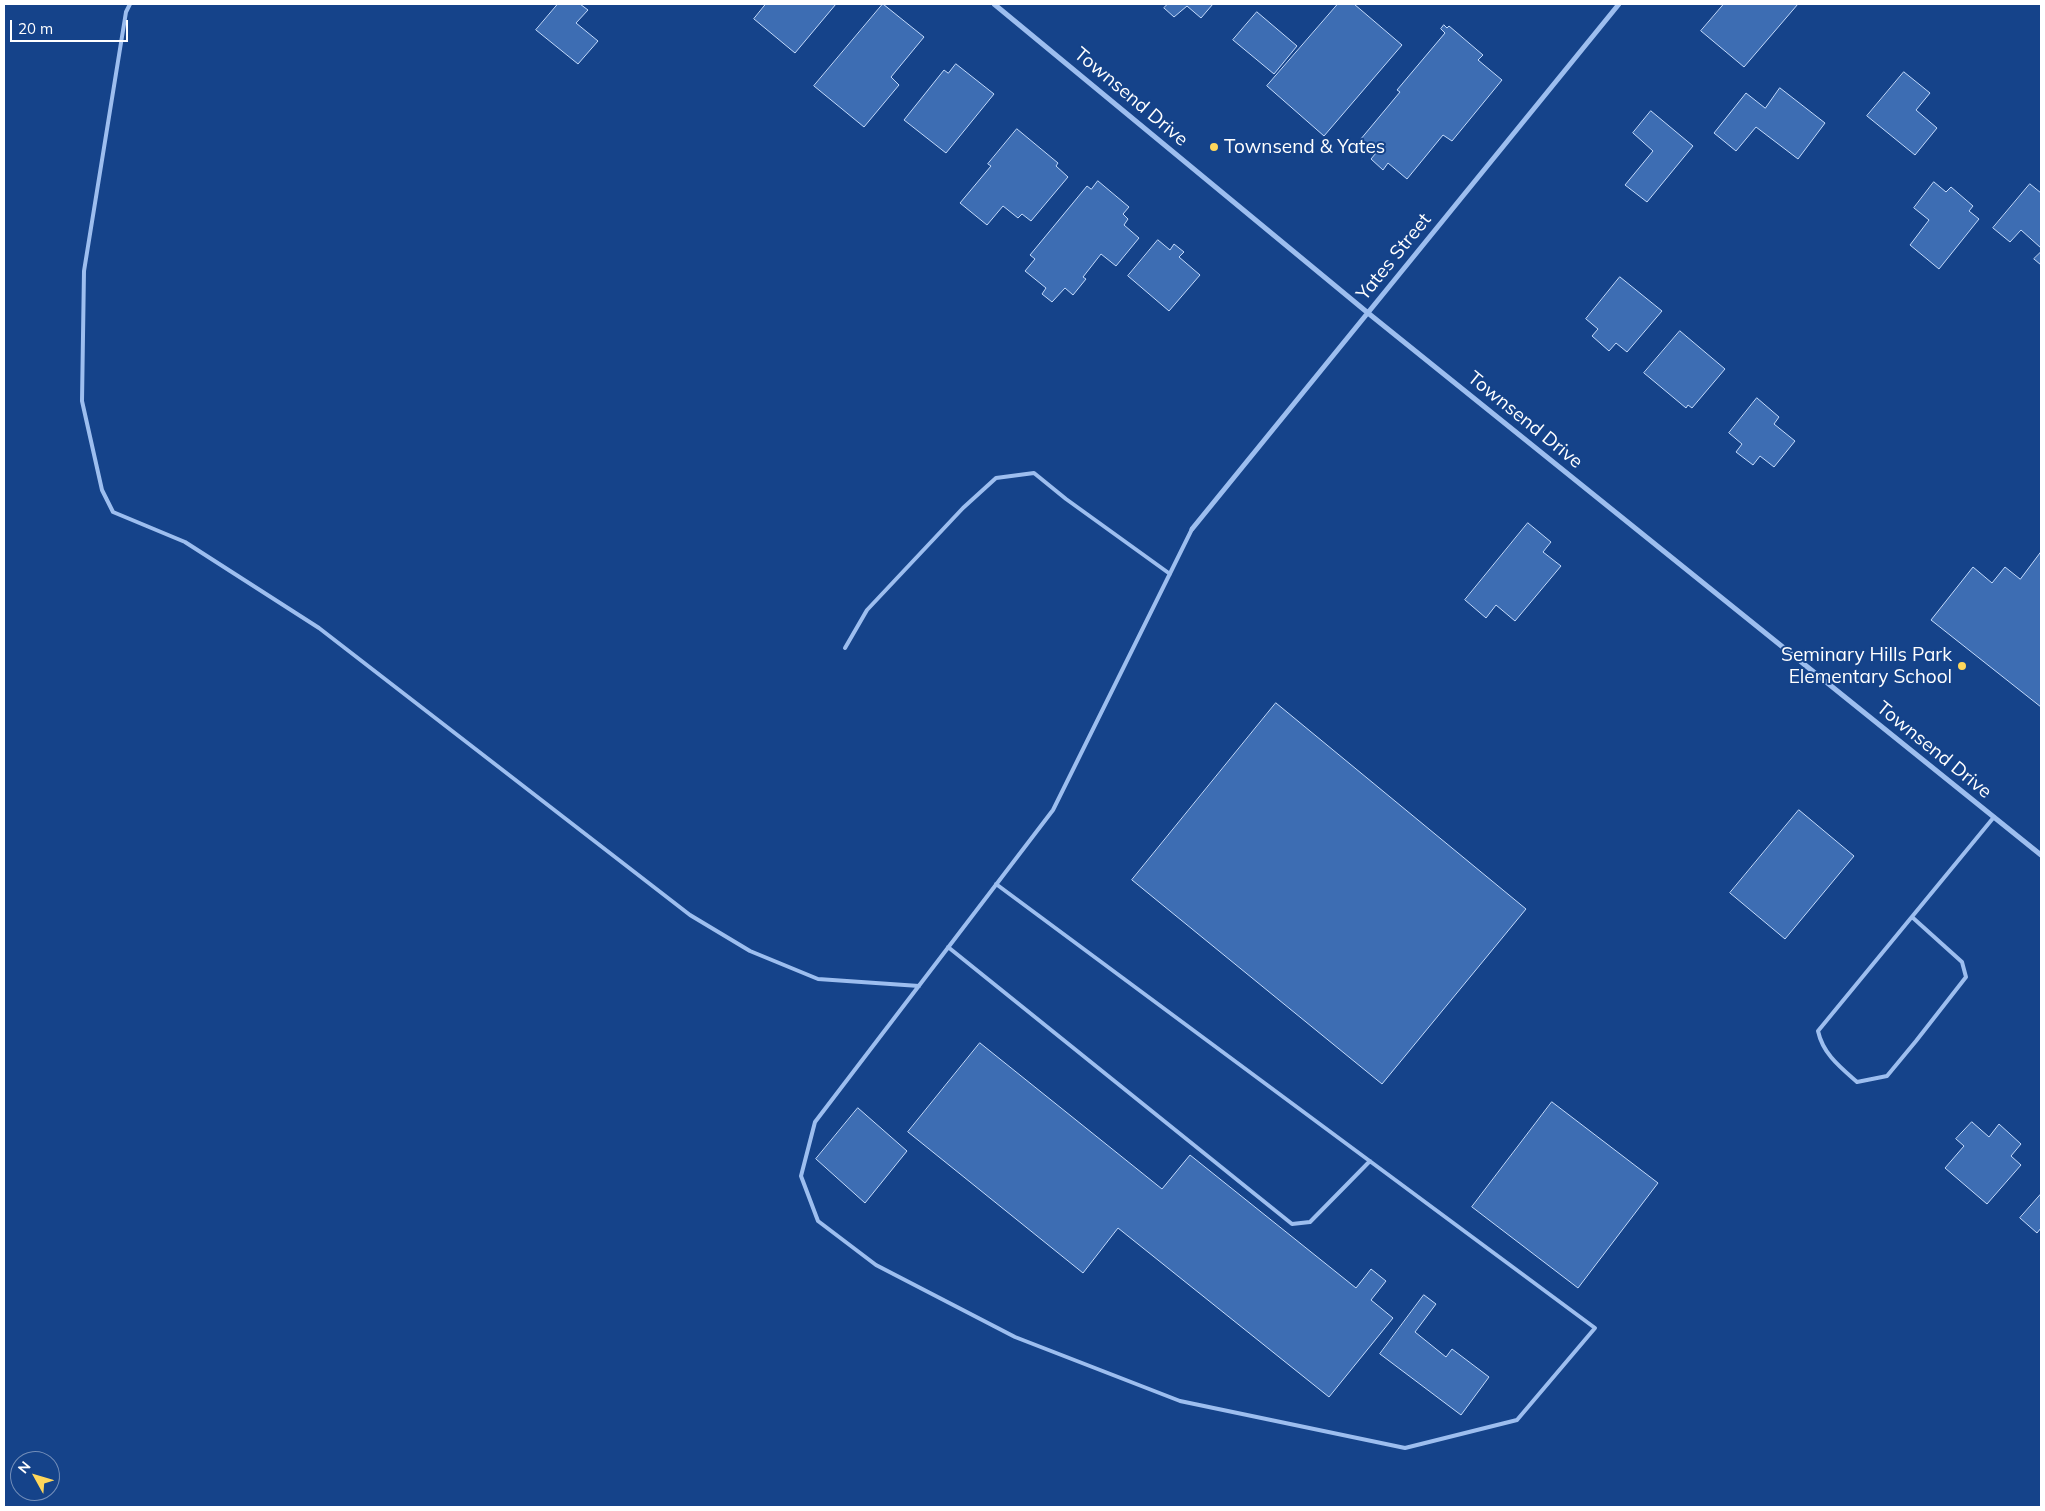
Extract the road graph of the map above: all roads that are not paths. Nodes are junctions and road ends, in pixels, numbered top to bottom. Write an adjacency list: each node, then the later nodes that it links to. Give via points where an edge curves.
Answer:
1 (130, 4): 13 (lane, via 126,12 84,271 82,401 102,490 113,512 185,542 318,628 690,916 750,951 818,979)
2 (994, 4): 4 (street, Townsend Drive)
3 (1619, 4): 4 (street, Yates Street)
4 (1368, 313): 5 (street, Yates Street); 8 (street, Townsend Drive)
5 (1192, 529): 6 (lane)
6 (1170, 574): 7 (lane, via 1034,473 996,478 963,508 867,610); 10 (lane, via 1053,810)
7 (845, 648)
8 (1994, 817): 9 (street, Townsend Drive); 11 (lane)
9 (2041, 856)
10 (996, 884): 12 (lane); 14 (lane)
11 (1912, 917): 11 (lane, via 1818,1031 1821,1044 1857,1082 1887,1076 1966,977 1962,962)
12 (948, 947): 13 (lane); 14 (lane, via 1292,1224 1310,1222)
13 (919, 986): 14 (lane, via 815,1122 801,1176 818,1221 876,1265 1015,1337 1180,1401 1405,1448 1517,1420 1595,1328)
14 (1370, 1161)

